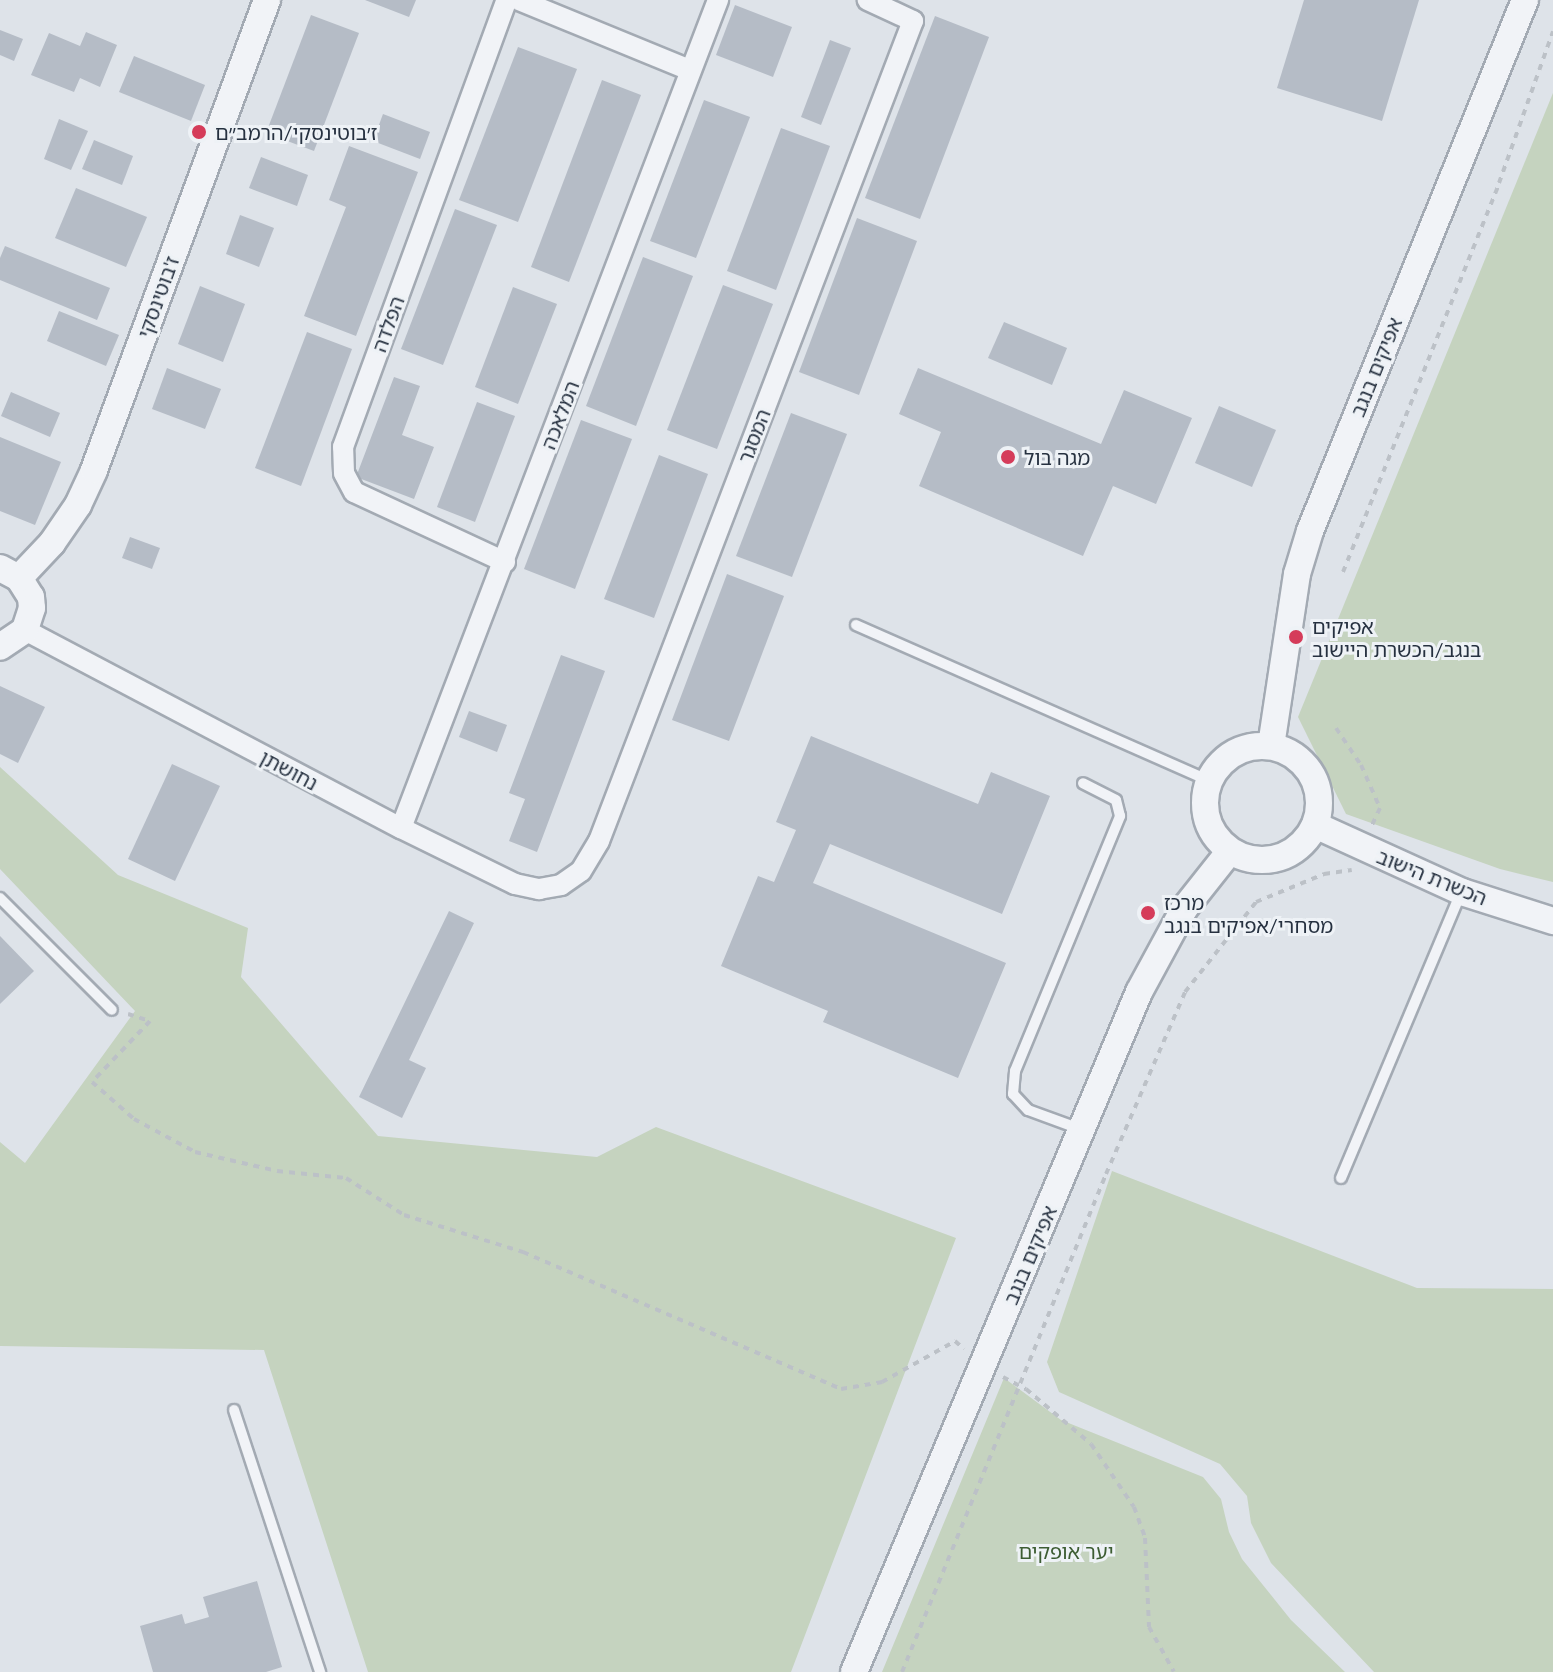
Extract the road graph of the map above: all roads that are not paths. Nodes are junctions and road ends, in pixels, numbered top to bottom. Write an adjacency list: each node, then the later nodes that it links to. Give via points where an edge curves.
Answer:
1 (267, 0): 9 (street, ז'בוטינסקי, via 94,470 52,543)
2 (507, 0): 8 (street, הפלדה, via 343,447 344,473 354,492)
3 (519, 0): 7 (street)
4 (718, 0): 7 (street, המלאכה)
5 (868, 0): 19 (street, המסגר, via 913,21 599,841 581,871)
6 (1525, 0): 13 (street, אפיקים בנגב, via 1310,531 1297,574)
7 (690, 70): 8 (street, המלאכה)
8 (505, 562): 17 (street, המלאכה)
9 (10, 573): 11 (street, via 31,597)
10 (856, 625): 14 (lane)
11 (25, 630): 12 (street); 17 (street, נחושתן)
12 (0, 647)
13 (1271, 746): 14 (street, via 1231,755); 16 (street, via 1295,756 1310,772 1318,793)
14 (1210, 781): 18 (street, via 1205,802 1209,825)
15 (1083, 783): 24 (lane, via 1116,800 1120,816 1015,1071 1013,1094 1028,1110)
16 (1315, 825): 18 (street, via 1302,844 1284,856 1261,860); 20 (street, הכשרת הישוב)
17 (401, 828): 19 (street, נחושתן, via 515,884 539,889)
18 (1230, 851): 24 (street, אפיקים בנגב, via 1184,909 1139,992)
19 (561, 885)
20 (1462, 892): 22 (street, הכשרת הישוב); 25 (lane)
21 (0, 898): 23 (lane)
22 (1553, 921)
23 (112, 1010)
24 (1082, 1130): 28 (street, אפיקים בנגב)
25 (1341, 1178)
26 (234, 1410): 27 (lane)
27 (320, 1672)
28 (854, 1672)

